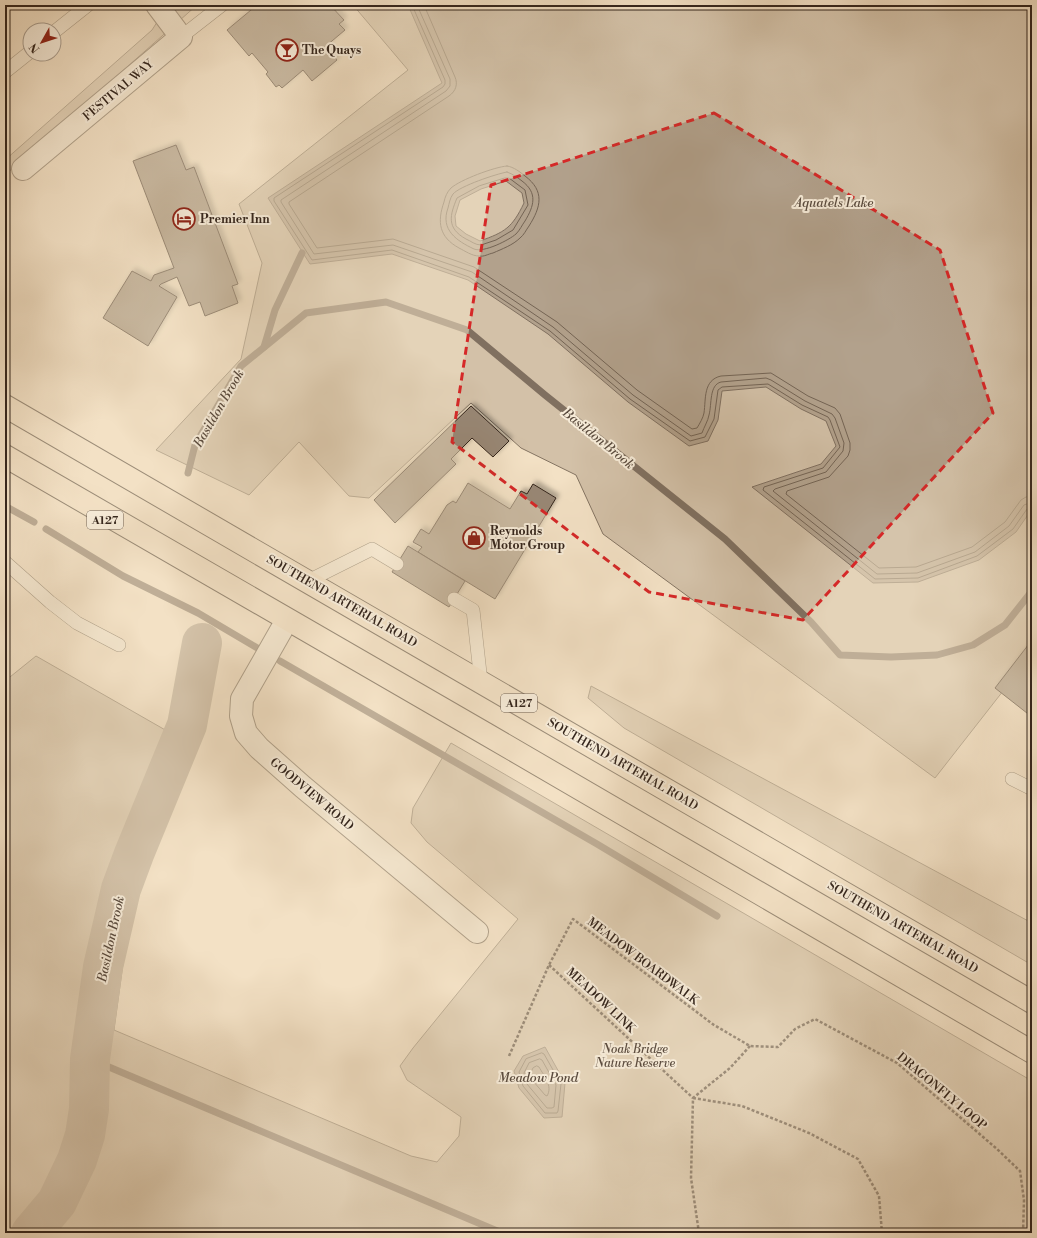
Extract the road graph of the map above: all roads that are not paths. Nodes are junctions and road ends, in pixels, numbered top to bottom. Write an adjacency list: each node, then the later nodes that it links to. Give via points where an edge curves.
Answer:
1 (88, 5): 4 (lane)
2 (157, 5): 5 (street)
3 (222, 5): 5 (lane)
4 (62, 26)
5 (181, 37): 8 (street, FESTIVAL WAY)
6 (22, 58): 7 (lane)
7 (5, 72)
8 (23, 169)
9 (5, 406): 15 (highway, SOUTHEND ARTERIAL ROAD / A127)
10 (5, 456): 14 (highway, A127)
11 (5, 468): 14 (highway, A127)
12 (5, 562): 18 (lane, via 77,623)
13 (397, 564): 15 (lane, via 372,549)
14 (205, 572): 17 (highway, A127)
15 (308, 582): 19 (highway, SOUTHEND ARTERIAL ROAD / A127)
16 (454, 599): 19 (lane, via 473,610)
17 (287, 620): 22 (street, GOODVIEW ROAD, via 242,699 241,716 246,733 303,787); 24 (highway, A127)
18 (119, 645)
19 (482, 682): 23 (highway, SOUTHEND ARTERIAL ROAD / A127)
20 (1012, 778): 21 (lane)
21 (1032, 789)
22 (477, 932)
23 (1032, 1002)
24 (1032, 1052)

